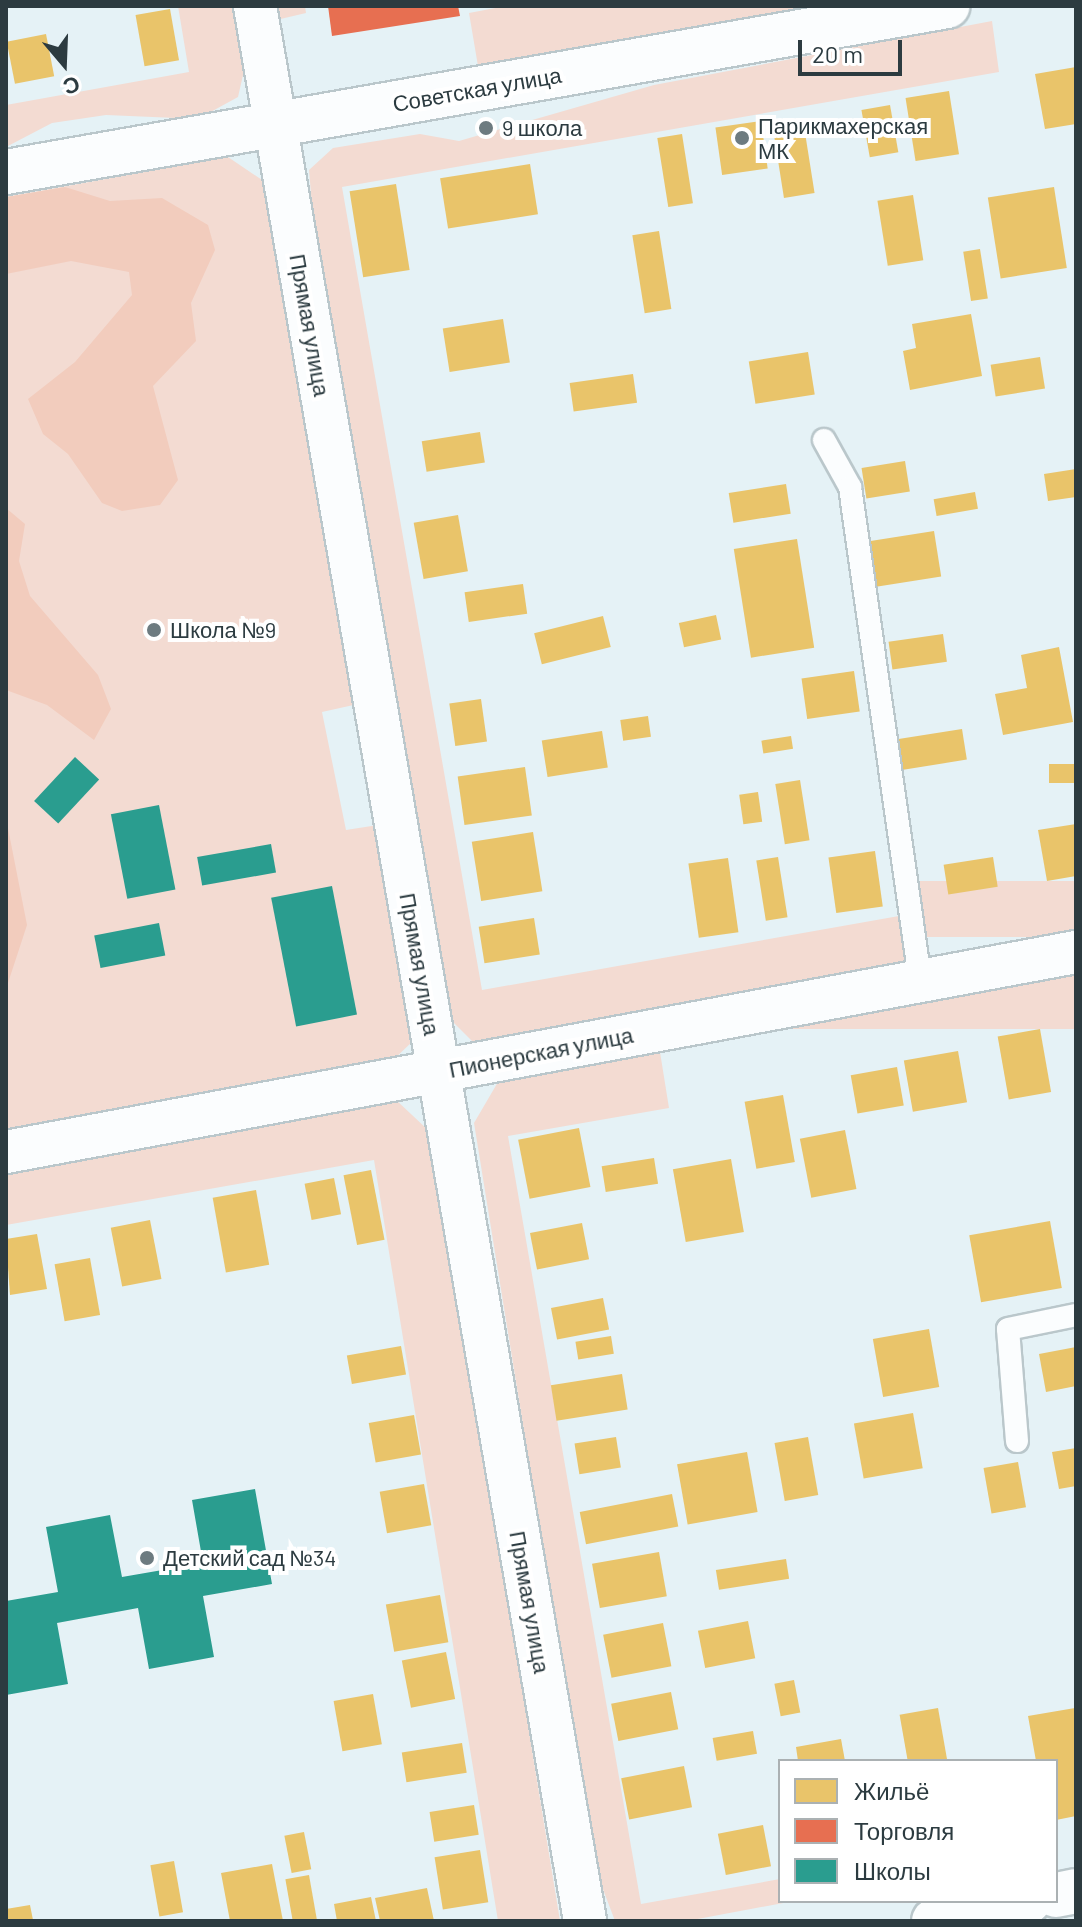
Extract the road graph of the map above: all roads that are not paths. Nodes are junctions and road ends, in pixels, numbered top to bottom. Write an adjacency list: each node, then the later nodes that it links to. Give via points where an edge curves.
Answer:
1 (255, 6): 3 (street, Прямая улица)
2 (947, 6): 3 (street, Советская улица)
3 (275, 123): 4 (street, Советская улица); 8 (street, Прямая улица)
4 (6, 172)
5 (824, 440): 7 (lane, via 850,487)
6 (1076, 952): 7 (street, Пионерская улица)
7 (920, 980): 8 (street, Пионерская улица)
8 (438, 1071): 9 (street, Пионерская улица); 13 (street, Прямая улица)
9 (6, 1152)
10 (1076, 1315): 11 (lane, via 1008,1329)
11 (1017, 1441)
12 (1020, 1903): 14 (street)
13 (585, 1921)
14 (934, 1921)

